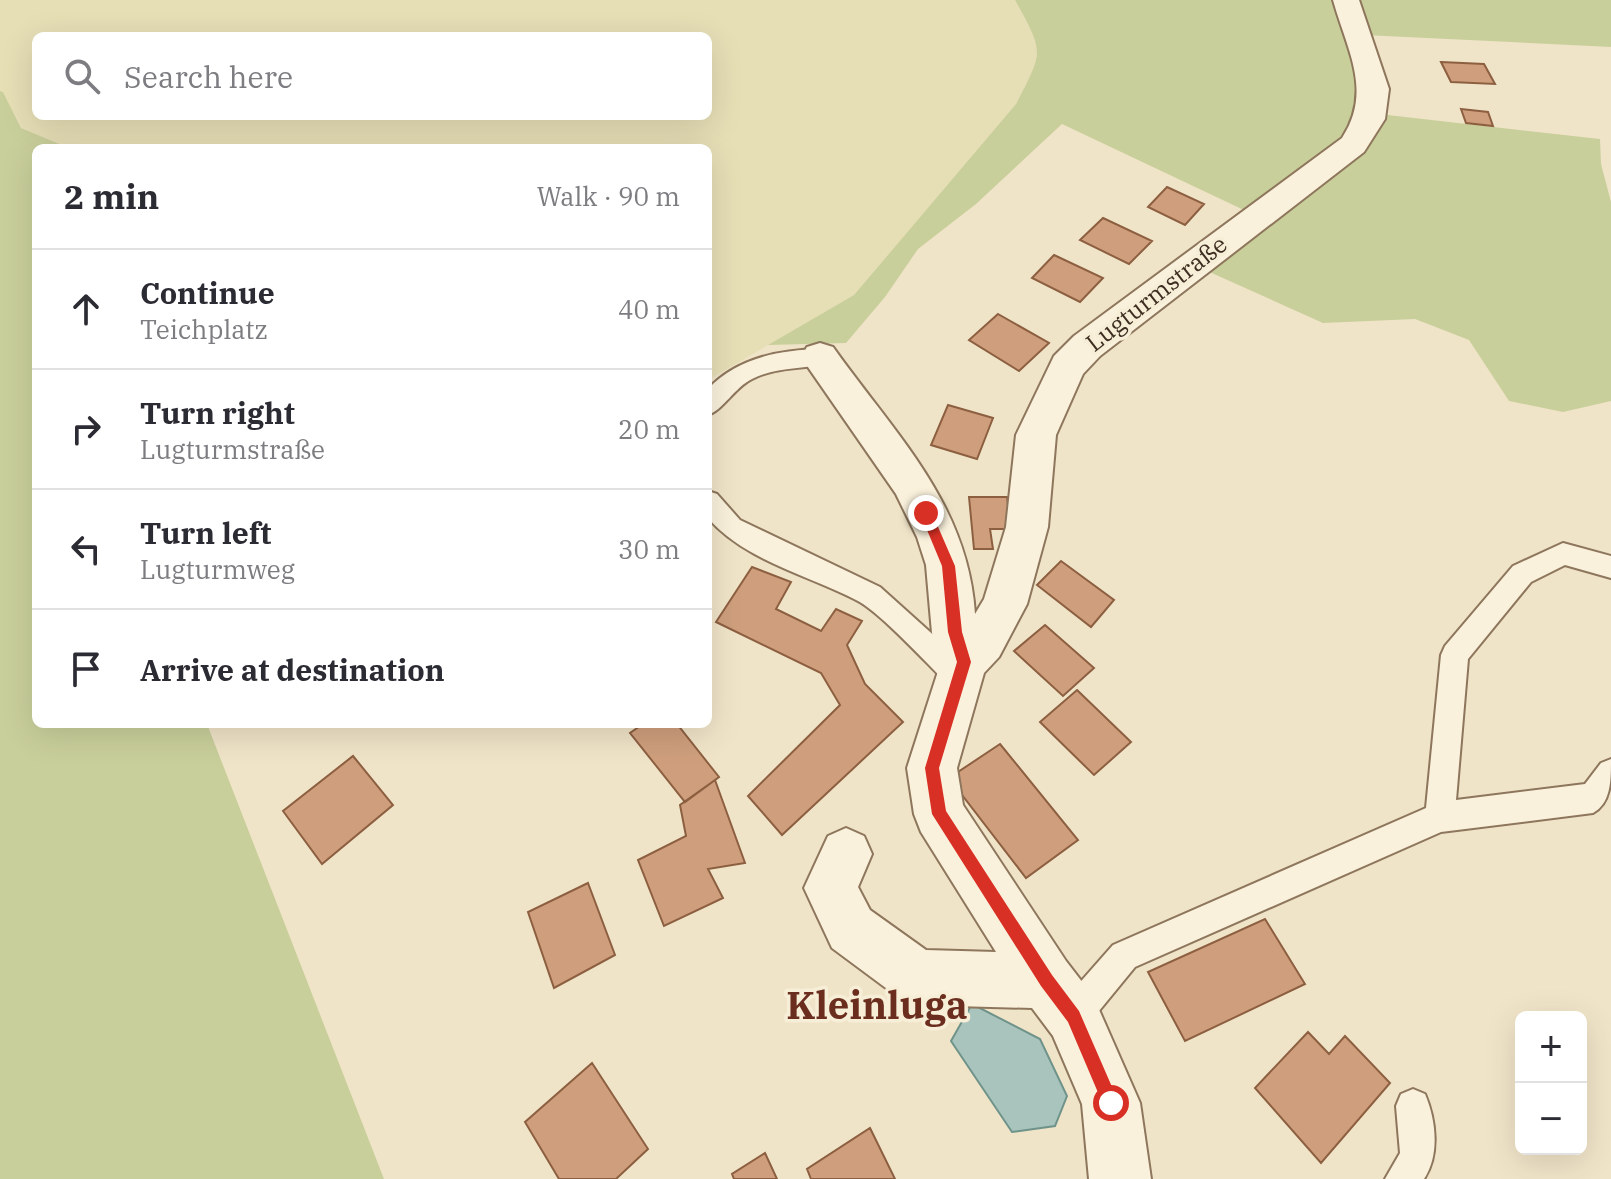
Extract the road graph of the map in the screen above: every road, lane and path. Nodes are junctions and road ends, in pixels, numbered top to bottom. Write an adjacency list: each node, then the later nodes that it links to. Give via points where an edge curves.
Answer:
1 (1346, 0): 6 (street, Lugturmstraße, via 1374,89 1370,119 1341,156 1224,240 1067,366 1036,435 1027,527 1005,604)
2 (820, 357): 3 (lane, via 758,367 717,390); 6 (street, via 913,485 926,513 948,566)
3 (712, 399)
4 (712, 506): 6 (lane, via 731,527 871,595)
5 (1611, 567): 8 (lane, via 1563,554 1522,574 1455,655)
6 (962, 669): 10 (street, Lugturmstraße, via 932,768 939,814)
7 (1611, 773): 8 (lane, via 1593,798)
8 (1440, 817): 10 (lane, via 1124,956)
9 (846, 854): 10 (street, via 830,888 851,929 918,977)
10 (1060, 998): 12 (street, via 1111,1103)
11 (1413, 1106): 13 (lane, via 1418,1157)
12 (1120, 1179)
13 (1403, 1179)

